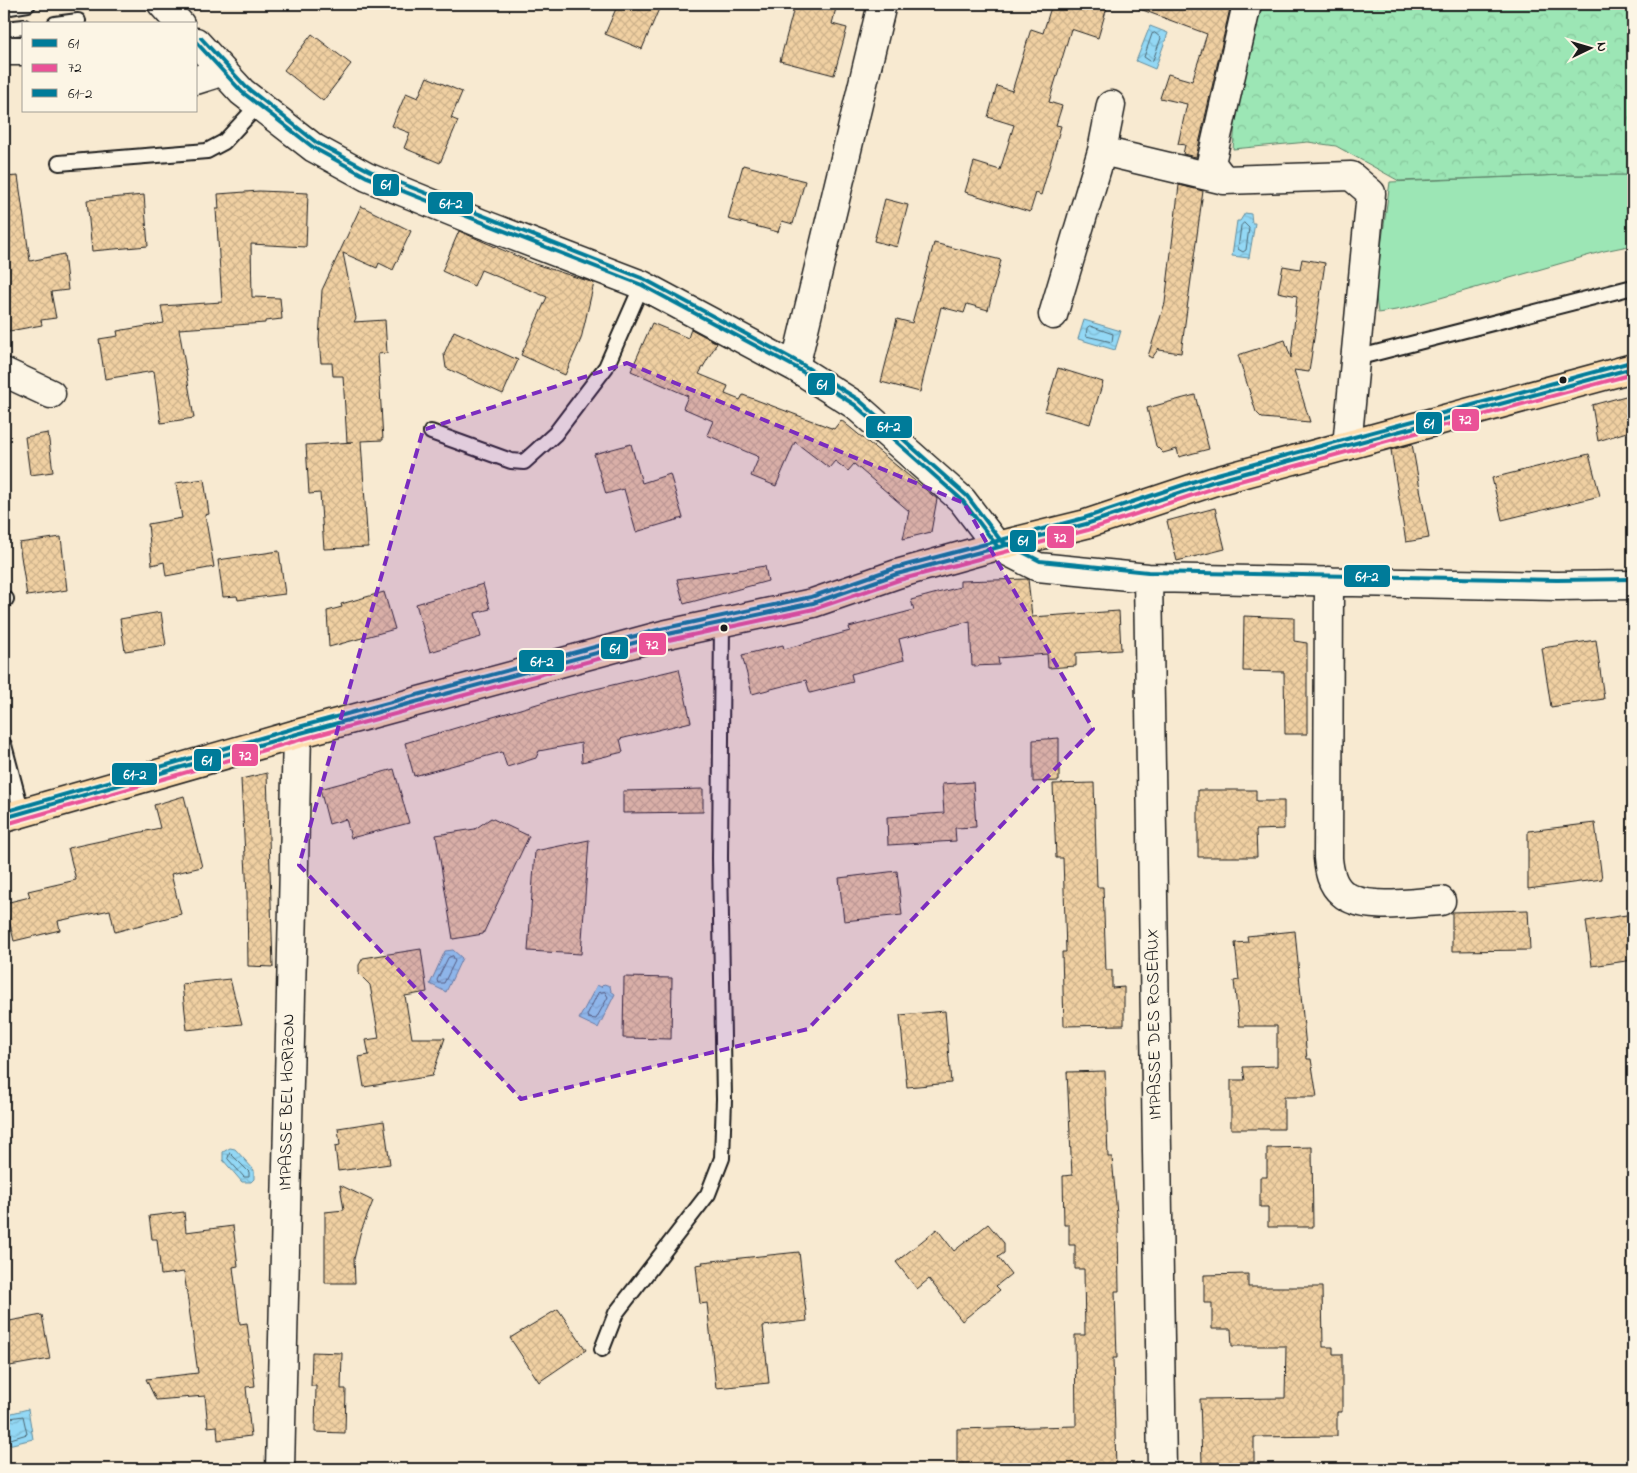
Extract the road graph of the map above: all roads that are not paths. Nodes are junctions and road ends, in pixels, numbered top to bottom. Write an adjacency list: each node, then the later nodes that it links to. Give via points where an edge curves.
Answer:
1 (28, 4): 5 (lane)
2 (162, 4): 8 (street)
3 (882, 4): 25 (street)
4 (1247, 4): 20 (street, via 1212,163)
5 (4, 8)
6 (78, 21): 7 (lane)
7 (70, 22)
8 (178, 22)
9 (22, 27): 10 (lane)
10 (4, 29)
11 (198, 44): 14 (street)
12 (22, 51): 13 (street)
13 (4, 52)
14 (220, 68): 15 (street, via 212,75); 16 (street)
15 (198, 79)
16 (258, 104): 19 (lane, via 224,142 207,151); 21 (street, via 314,148 367,177)
17 (1111, 105): 18 (street)
18 (1102, 151): 20 (street); 23 (street)
19 (58, 163)
20 (1224, 180): 24 (street, via 1351,176 1371,192)
21 (642, 285): 25 (street); 29 (lane, via 606,367 555,434 524,462 511,461)
22 (1633, 287): 24 (lane)
23 (1053, 315)
24 (1356, 358): 30 (street)
25 (795, 367): 31 (street, via 854,405 954,493)
26 (1633, 368): 30 (main road)
27 (4, 372): 28 (street)
28 (51, 394)
29 (431, 432)
30 (1347, 446): 31 (main road, via 1212,482 1086,524)
31 (997, 546): 32 (street, via 1038,568); 35 (main road, via 897,574 813,603)
32 (1148, 578): 33 (street); 42 (street, IMPASSE DES ROSEAUX)
33 (1329, 581): 34 (street); 39 (street, via 1330,875 1341,893 1356,902)
34 (1633, 585)
35 (722, 621): 36 (main road); 40 (lane, via 722,1158 708,1194 616,1313)
36 (297, 734): 38 (main road); 41 (street, IMPASSE BEL HORIZON)
37 (4, 745): 38 (lane)
38 (13, 816)
39 (1442, 901)
40 (602, 1349)
41 (280, 1469)
42 (1162, 1469)

